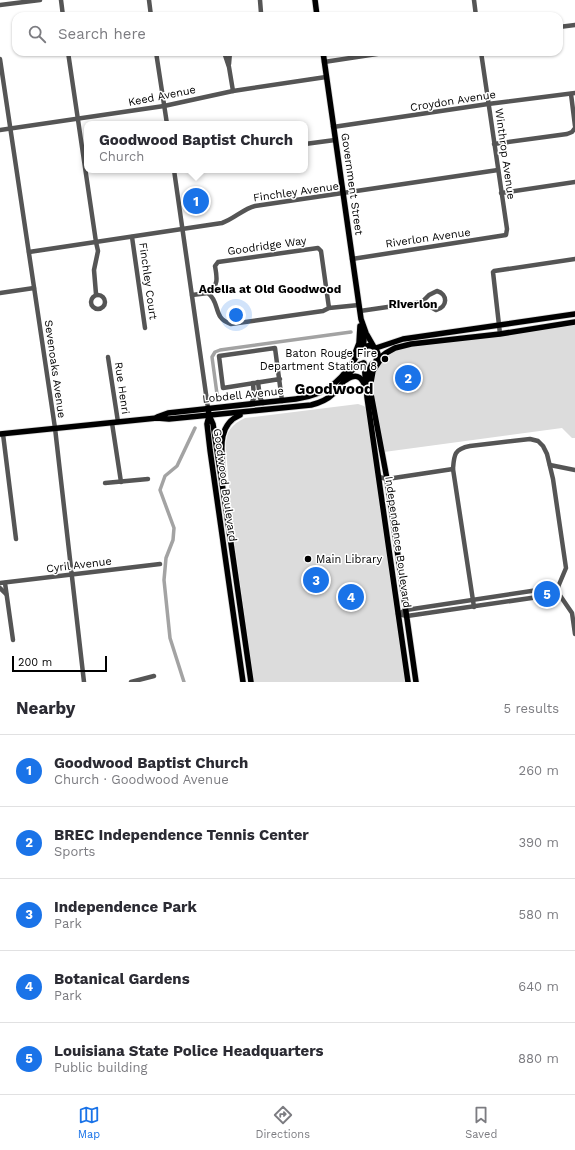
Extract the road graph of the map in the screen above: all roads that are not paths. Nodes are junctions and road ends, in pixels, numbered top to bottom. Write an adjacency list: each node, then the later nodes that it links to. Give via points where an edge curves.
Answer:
1 (40, 0): 7 (street)
2 (61, 0): 8 (street)
3 (149, 0): 9 (street)
4 (260, 0): 10 (street)
5 (315, 0): 11 (main road)
6 (474, 0): 12 (street)
7 (0, 6)
8 (62, 12)
9 (151, 12)
10 (261, 12)
11 (316, 12)
12 (476, 12)
13 (575, 25): 14 (street)
14 (563, 26)
15 (69, 56): 30 (street)
16 (157, 56): 29 (street)
17 (225, 56): 24 (street)
18 (230, 56): 24 (street)
19 (323, 56): 23 (main road, Government Street)
20 (364, 56): 23 (street)
21 (482, 56): 28 (street, Winthrop Avenue)
22 (0, 59): 34 (street, Sevenoaks Avenue)
23 (324, 62): 25 (main road, Government Street)
24 (229, 67): 26 (street)
25 (326, 77): 26 (street, Keed Avenue); 32 (main road, Government Street)
26 (234, 91): 29 (street, Keed Avenue)
27 (573, 93): 28 (street, Croydon Avenue); 33 (street)
28 (488, 104): 32 (street, Croydon Avenue); 38 (street, Winthrop Avenue)
29 (164, 106): 30 (street, Keed Avenue); 31 (street)
30 (79, 120): 34 (street, Keed Avenue); 39 (street)
31 (166, 121)
32 (334, 127): 36 (main road, Government Street)
33 (575, 127): 38 (street, via 567,134)
34 (10, 128): 35 (street, Keed Avenue); 50 (street, Sevenoaks Avenue)
35 (0, 130)
36 (335, 140): 37 (street); 45 (main road, Government Street)
37 (308, 144)
38 (494, 144): 40 (street, Winthrop Avenue)
39 (84, 156)
40 (498, 170): 44 (street, Winthrop Avenue); 45 (street, Finchley Avenue)
41 (86, 173): 49 (street)
42 (174, 173): 46 (street)
43 (575, 182): 44 (street)
44 (501, 193): 47 (street, Winthrop Avenue)
45 (343, 194): 46 (street, Finchley Avenue, via 251,207 222,223); 51 (main road, Government Street)
46 (182, 229): 48 (street, Finchley Avenue); 57 (street)
47 (506, 235): 51 (street, Riverlon Avenue)
48 (132, 237): 49 (street, Finchley Avenue); 66 (street, Finchley Court)
49 (96, 242): 50 (street, Finchley Avenue); 56 (street)
50 (29, 252): 53 (street, Sevenoaks Avenue)
51 (352, 259): 60 (main road, Government Street)
52 (575, 259): 65 (street, via 494,271)
53 (34, 288): 54 (street); 93 (street, Sevenoaks Avenue)
54 (0, 293)
55 (208, 293): 57 (street); 59 (street, via 215,302 220,318 231,324 326,311); 59 (street, Goodridge Way, via 217,282 215,266 220,261 319,248)
56 (96, 294)
57 (192, 295): 88 (street)
58 (422, 302): 58 (street, via 436,310 445,304 442,293 437,291); 60 (street)
59 (329, 308): 60 (street)
60 (359, 308): 62 (main road, Government Street)
61 (575, 314): 65 (main road)
62 (361, 319): 64 (main road, Government Street); 68 (main road, Government Street)
63 (575, 322): 67 (main road)
64 (360, 326): 71 (main road, Government Street, via 364,338); 74 (main road, via 359,343)
65 (498, 326): 67 (street); 69 (main road, via 403,339)
66 (145, 328)
67 (500, 334): 72 (main road, via 411,344 395,348)
68 (370, 341): 69 (main road); 70 (main road, Government Street)
69 (382, 346): 70 (main road)
70 (375, 348): 71 (main road, via 370,346); 76 (main road, via 378,354)
71 (361, 350): 74 (main road, Lobdell Avenue); 75 (main road, via 360,356)
72 (383, 355): 76 (main road); 81 (main road, via 372,374)
73 (108, 356): 92 (street, Rue Henri)
74 (353, 362): 80 (main road, Lobdell Avenue, via 342,377)
75 (364, 363): 76 (main road); 78 (main road, Lobdell Avenue, via 354,368); 81 (main road)
76 (374, 363): 81 (main road, via 368,376)
77 (280, 379): 79 (street); 79 (street, via 275,348 219,356 223,388); 84 (street)
78 (345, 380): 81 (main road, via 351,376 358,377); 82 (main road, Lobdell Avenue)
79 (255, 383): 85 (street); 86 (street)
80 (329, 388): 82 (main road); 83 (main road, Lobdell Avenue)
81 (369, 391): 100 (main road, Independence Boulevard); 102 (main road, Independence Boulevard, via 375,410)
82 (334, 394): 87 (main road, Lobdell Avenue, via 318,403)
83 (296, 400): 84 (main road, Lobdell Avenue); 87 (main road)
84 (282, 401): 85 (main road, Lobdell Avenue)
85 (263, 403): 86 (main road, Lobdell Avenue)
86 (251, 404): 88 (main road, Lobdell Avenue)
87 (297, 407): 89 (main road, Lobdell Avenue)
88 (208, 408): 90 (main road); 91 (main road, Lobdell Avenue, via 168,413)
89 (244, 413): 90 (main road, Lobdell Avenue); 107 (main road, via 229,422 221,441)
90 (209, 415): 91 (main road, Lobdell Avenue, via 169,420); 95 (main road, Goodwood Boulevard, via 207,424); 96 (main road, Goodwood Boulevard, via 213,424)
91 (157, 418): 92 (main road, Lobdell Avenue)
92 (115, 422): 93 (main road, Lobdell Avenue); 103 (street, Rue Henri)
93 (54, 428): 94 (main road, Lobdell Avenue); 114 (street, Sevenoaks Avenue)
94 (2, 434): 112 (street)
95 (210, 450): 96 (main road, via 214,453); 109 (main road, Goodwood Boulevard)
96 (218, 465): 107 (main road, Goodwood Boulevard)
97 (550, 465): 98 (street, via 543,446 538,441 530,439 462,447 456,452); 99 (street); 116 (street, via 566,568)
98 (454, 469): 102 (street); 121 (street)
99 (575, 470)
100 (379, 477): 102 (street); 106 (main road, Independence Boulevard)
101 (148, 479): 103 (street)
102 (387, 479): 105 (main road, Independence Boulevard)
103 (121, 482): 104 (street)
104 (105, 483)
105 (391, 504): 106 (street); 110 (main road, Independence Boulevard)
106 (383, 506): 111 (main road, Independence Boulevard)
107 (226, 508): 108 (main road, Goodwood Boulevard)
108 (228, 522): 109 (street); 123 (main road, Goodwood Boulevard)
109 (220, 523): 119 (main road, Goodwood Boulevard)
110 (395, 537): 111 (street); 124 (main road, Independence Boulevard)
111 (388, 538): 125 (main road, Independence Boulevard)
112 (16, 539)
113 (160, 564): 114 (street, Cyril Avenue)
114 (72, 575): 115 (street, Cyril Avenue); 132 (street, Sevenoaks Avenue)
115 (2, 583): 118 (street)
116 (558, 587): 120 (street); 121 (street)
117 (0, 588): 118 (street)
118 (6, 594): 127 (street)
119 (230, 594): 123 (main road, via 235,608); 128 (main road, Goodwood Boulevard)
120 (559, 594): 122 (street); 126 (street, via 572,613)
121 (472, 600): 122 (street); 124 (street)
122 (474, 606): 124 (street)
123 (240, 609): 136 (main road, Goodwood Boulevard)
124 (406, 613): 125 (street); 129 (main road, Independence Boulevard)
125 (398, 614): 130 (main road, Independence Boulevard)
126 (575, 634)
127 (13, 640)
128 (237, 644): 134 (main road, Goodwood Boulevard); 135 (main road, via 241,652)
129 (411, 646): 130 (street); 138 (main road, Independence Boulevard)
130 (402, 648): 137 (main road, Independence Boulevard)
131 (154, 676): 133 (street)
132 (82, 682)
133 (131, 682)
134 (243, 682)
135 (246, 682)
136 (251, 682)
137 (408, 682)
138 (416, 682)

